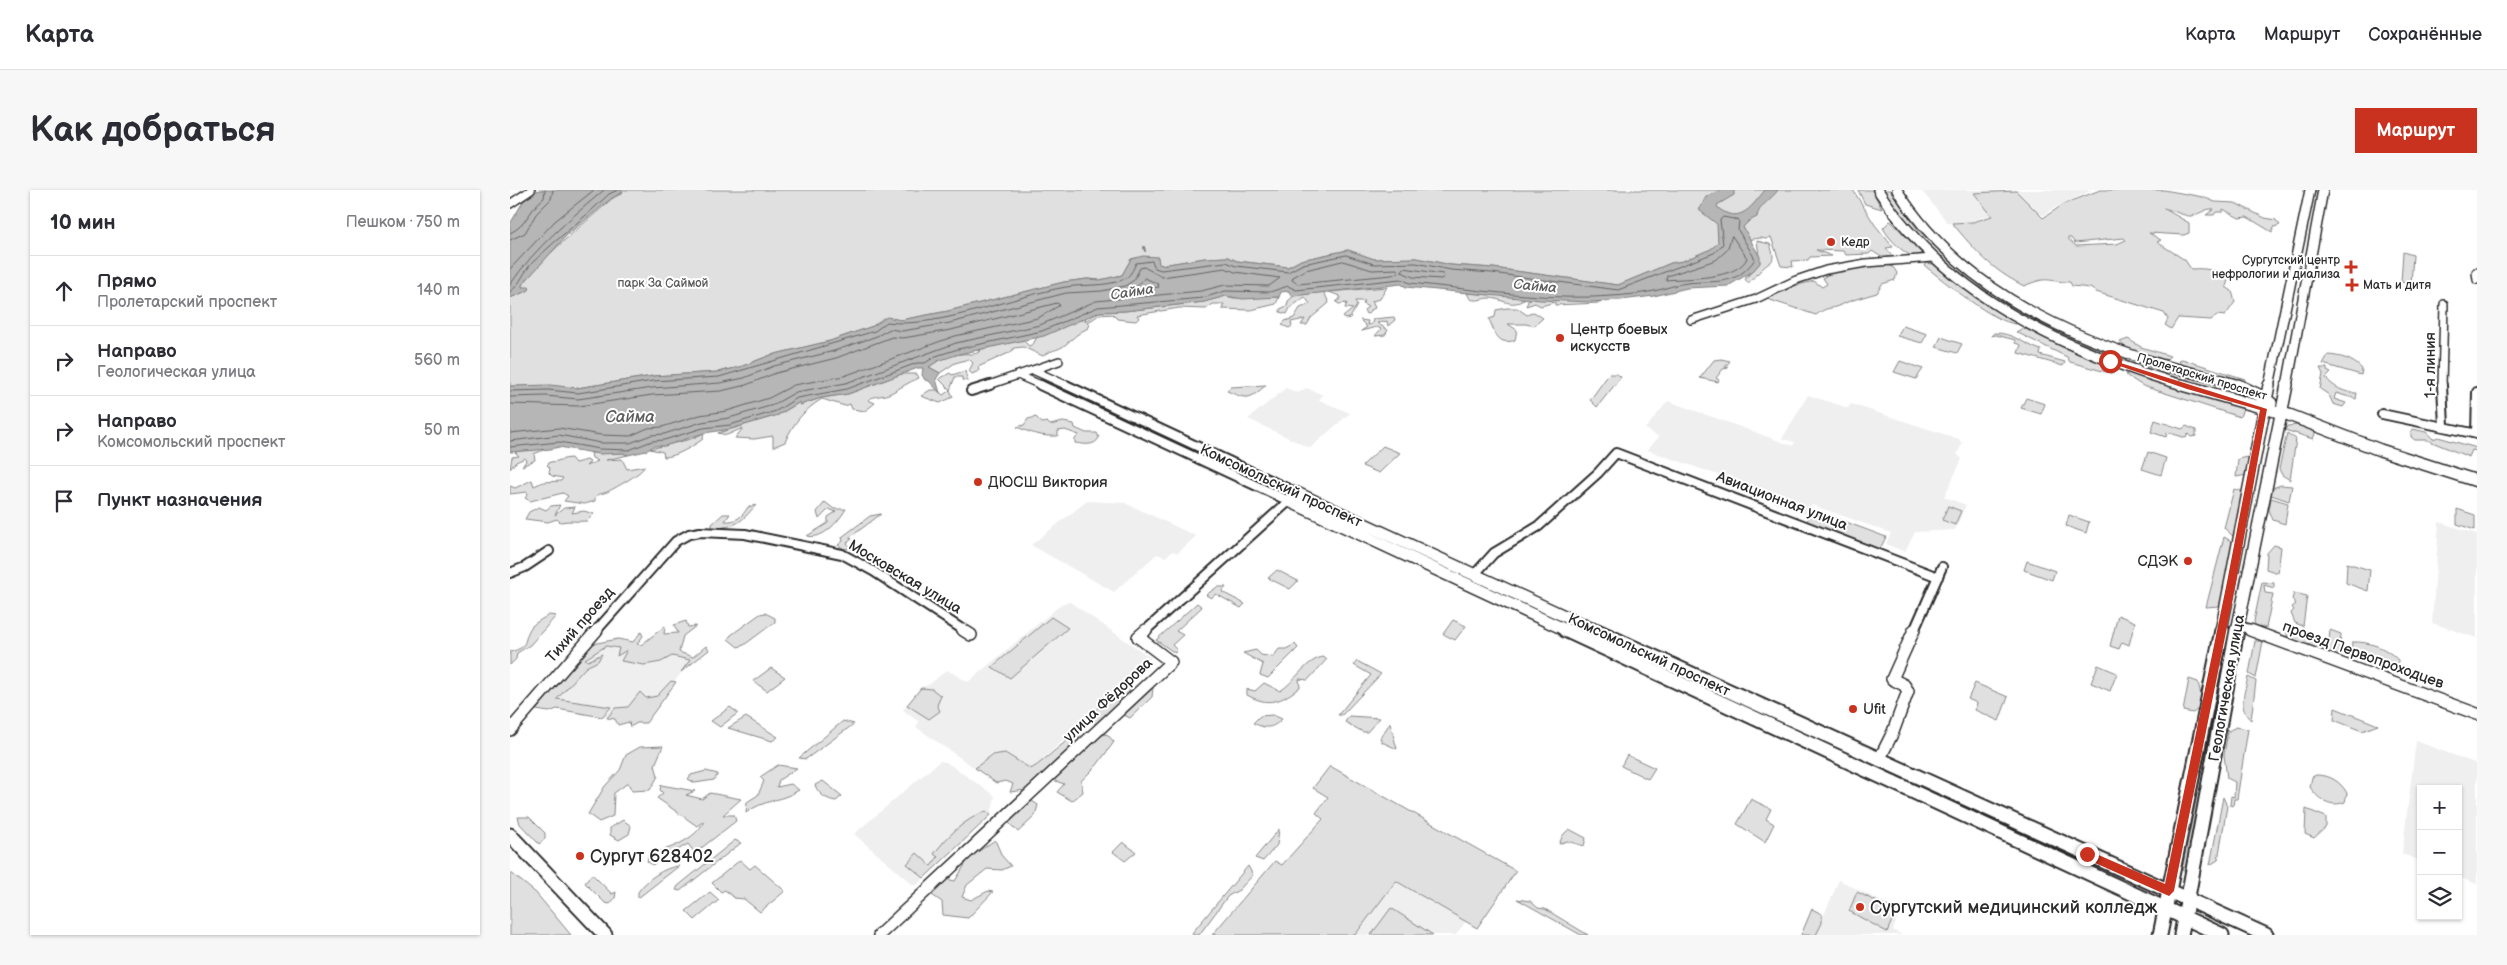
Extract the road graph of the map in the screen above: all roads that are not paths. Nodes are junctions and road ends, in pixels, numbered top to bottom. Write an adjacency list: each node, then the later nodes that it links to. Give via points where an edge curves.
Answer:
1 (531, 190): 6 (street)
2 (1878, 190): 7 (main road, Пролетарский проспект, via 1906,231)
3 (1897, 190): 17 (main road, Пролетарский проспект, via 1931,236 1948,252 2024,307 2138,358 2248,390)
4 (2310, 190): 17 (main road, Геологическая улица)
5 (2323, 190): 19 (main road, Геологическая улица)
6 (510, 204)
7 (1933, 258): 11 (street, via 1826,270 1756,299); 18 (main road, Пролетарский проспект, via 1984,297 2068,343 2131,369)
8 (2476, 272): 9 (street)
9 (2477, 280)
10 (2444, 304): 21 (street, 1-я линия)
11 (1691, 320)
12 (1059, 361): 13 (street)
13 (1035, 371): 14 (street); 24 (street, Комсомольский проспект)
14 (1020, 376): 15 (street); 24 (street, Комсомольский проспект)
15 (971, 390)
16 (2477, 392): 22 (street)
17 (2266, 399): 18 (main road, Геологическая улица); 19 (main road, Пролетарский проспект)
18 (2264, 409): 19 (main road, Пролетарский проспект); 38 (main road, Геологическая улица)
19 (2281, 413): 23 (main road, Пролетарский проспект); 30 (main road, Геологическая улица)
20 (2382, 414): 21 (street)
21 (2444, 426): 22 (street)
22 (2477, 434)
23 (2477, 481)
24 (1293, 497): 28 (main road, Комсомольский проспект); 29 (main road, Комсомольский проспект); 43 (street, улица Фёдорова, via 1138,636 1171,662)
25 (676, 541): 31 (street, Московская улица, via 700,532 745,534 829,549 873,571); 34 (street, Тихий проезд)
26 (549, 551): 27 (street)
27 (510, 573)
28 (1474, 575): 29 (main road, Комсомольский проспект); 36 (street, Авиационная улица, via 1494,553 1539,526 1616,453 1940,572 1892,679 1908,691)
29 (1564, 622): 33 (main road, Комсомольский проспект); 35 (main road, Комсомольский проспект)
30 (2238, 625): 32 (street, проезд Первопроходцев); 39 (main road, Геологическая улица)
31 (971, 635)
32 (2477, 714)
33 (1811, 728): 35 (main road); 36 (main road, Комсомольский проспект)
34 (510, 730)
35 (1804, 741): 40 (main road, Комсомольский проспект)
36 (1879, 760): 38 (main road, Комсомольский проспект)
37 (510, 835): 42 (main road)
38 (2169, 891): 39 (main road, Комсомольский проспект); 40 (main road, Геологическая улица)
39 (2189, 900): 41 (main road, Геологическая улица); 47 (main road, Комсомольский проспект)
40 (2165, 908): 41 (main road, Комсомольский проспект); 44 (main road, Геологическая улица)
41 (2185, 918): 45 (main road, Геологическая улица); 46 (main road, Комсомольский проспект)
42 (605, 935)
43 (879, 935)
44 (2160, 935)
45 (2181, 935)
46 (2222, 935)
47 (2266, 935)

